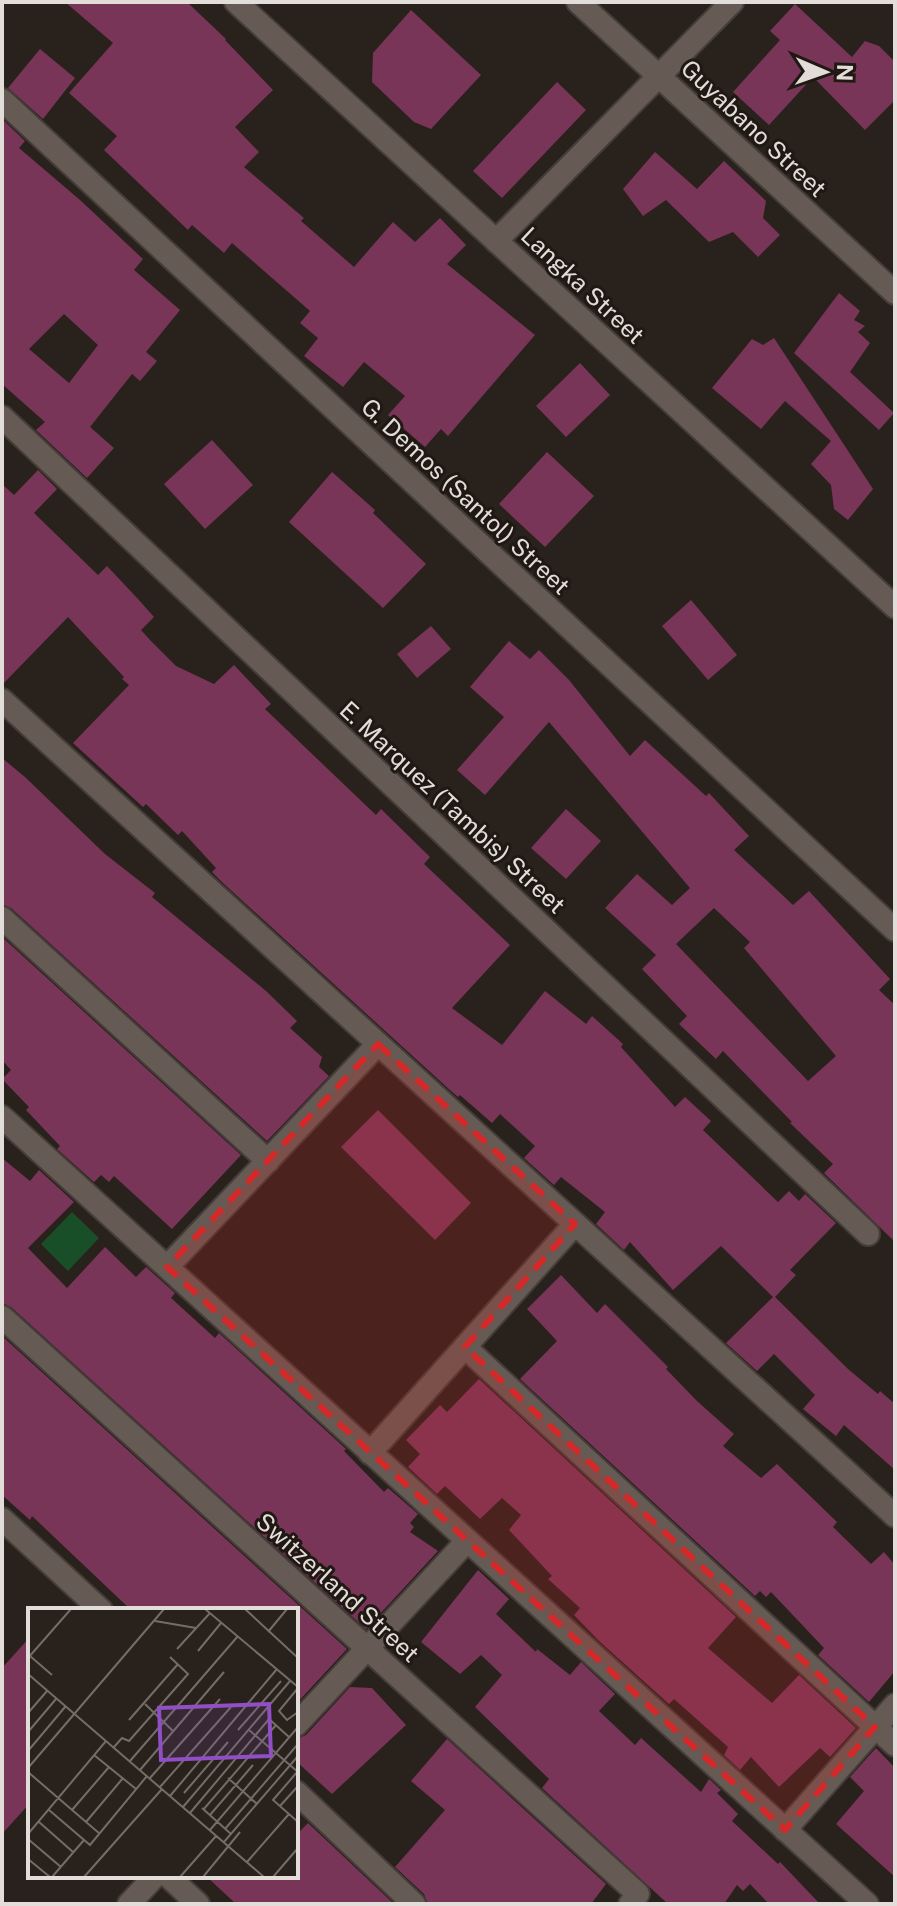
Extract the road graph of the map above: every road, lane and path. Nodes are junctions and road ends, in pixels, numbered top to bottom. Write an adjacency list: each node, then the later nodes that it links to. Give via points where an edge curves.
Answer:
1 (236, 2): 6 (street, Langka Street)
2 (578, 2): 4 (street, Guyabano Street)
3 (732, 2): 4 (street)
4 (660, 76): 6 (street); 7 (street, Guyabano Street)
5 (2, 100): 12 (street, G. Demos (Santol) Street)
6 (496, 241): 9 (street, Langka Street)
7 (895, 293)
8 (2, 417): 17 (street, E. Marquez (Tambis) Street)
9 (895, 607)
10 (2, 700): 13 (street)
11 (2, 918): 15 (street)
12 (895, 930)
13 (378, 1044): 15 (street); 16 (street)
14 (2, 1117): 18 (street)
15 (268, 1161): 18 (street)
16 (575, 1224): 20 (street); 22 (street)
17 (868, 1234)
18 (167, 1267): 21 (street)
19 (2, 1317): 26 (street, Switzerland Street)
20 (465, 1347): 21 (street); 29 (street)
21 (370, 1453): 24 (street)
22 (895, 1516)
23 (2, 1519): 25 (street)
24 (467, 1541): 26 (street); 32 (street)
25 (99, 1608)
26 (367, 1649): 28 (street); 35 (street, Switzerland Street)
27 (895, 1705): 29 (street)
28 (298, 1723)
29 (875, 1727): 30 (street); 32 (street)
30 (895, 1745)
31 (298, 1794): 38 (street)
32 (785, 1830): 39 (street)
33 (153, 1878): 36 (street)
34 (170, 1878): 37 (street)
35 (634, 1899)
36 (129, 1904)
37 (198, 1904)
38 (414, 1904)
39 (867, 1904)

